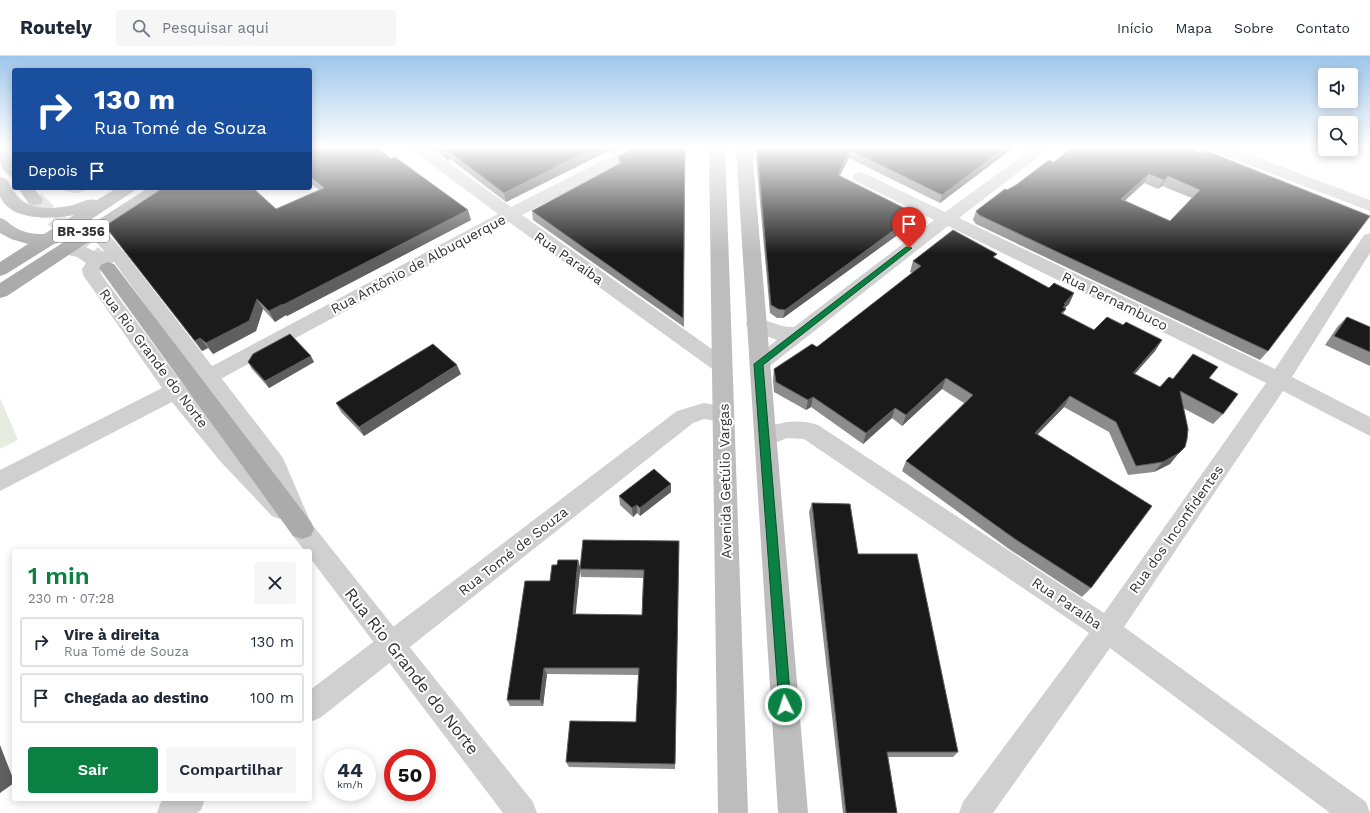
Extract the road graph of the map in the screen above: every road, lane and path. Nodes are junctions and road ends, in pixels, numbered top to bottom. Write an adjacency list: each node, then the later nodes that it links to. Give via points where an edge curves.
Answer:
1 (1, 183): 9 (main road, via 13,202 24,210 38,213 59,212 86,206)
2 (466, 183): 12 (street, Rua Paraíba)
3 (570, 183): 12 (street, Rua Antônio de Albuquerque)
4 (718, 183): 26 (main road, Avenida Getúlio Vargas)
5 (746, 183): 23 (main road)
6 (873, 183): 14 (street, Rua Pernambuco)
7 (995, 183): 14 (street)
8 (1310, 183): 11 (street)
9 (125, 190): 18 (main road)
10 (156, 190): 13 (main road)
11 (1370, 206)
12 (509, 215): 26 (street, Rua Paraíba); 27 (street, Rua Antônio de Albuquerque)
13 (113, 218): 16 (main road); 18 (main road, BR-356, via 87,230)
14 (945, 220): 24 (street); 28 (street, Rua Pernambuco)
15 (0, 223): 18 (main road, via 10,232)
16 (95, 230): 19 (main road); 20 (street, Rua Rio Grande do Norte)
17 (1370, 239): 28 (street, Rua dos Inconfidentes)
18 (47, 240): 21 (main road)
19 (66, 249): 20 (street, Rua Rio Grande do Norte); 22 (main road)
20 (108, 262): 27 (street, Rua Rio Grande do Norte); 29 (street, Rua Rio Grande do Norte, via 91,269 92,275); 34 (main road)
21 (0, 270)
22 (0, 292)
23 (756, 324): 24 (street, via 774,333); 25 (main road)
24 (799, 333): 25 (street)
25 (759, 364): 32 (main road)
26 (722, 366): 30 (main road, Avenida Getúlio Vargas)
27 (208, 376): 34 (street, Rua Rio Grande do Norte, via 275,465)
28 (1279, 380): 31 (street, Rua Pernambuco); 35 (street, Rua dos Inconfidentes)
29 (175, 391): 33 (street); 34 (street, Rua Rio Grande do Norte, via 250,480)
30 (723, 414): 36 (street, Rua Tomé de Souza, via 704,411 685,417); 41 (main road, Avenida Getúlio Vargas)
31 (1370, 427)
32 (765, 438): 35 (street, Rua Paraíba, via 794,428 810,431); 42 (main road)
33 (0, 481)
34 (302, 529): 36 (street, Rua Rio Grande do Norte)
35 (1107, 630): 43 (street, Rua dos Inconfidentes); 44 (street, Rua Paraíba)
36 (392, 646): 37 (street, Rua Tomé de Souza); 40 (street, Rua Rio Grande do Norte)
37 (312, 706)
38 (187, 801): 39 (street)
39 (172, 813)
40 (522, 813)
41 (733, 813)
42 (793, 813)
43 (974, 813)
44 (1355, 813)

